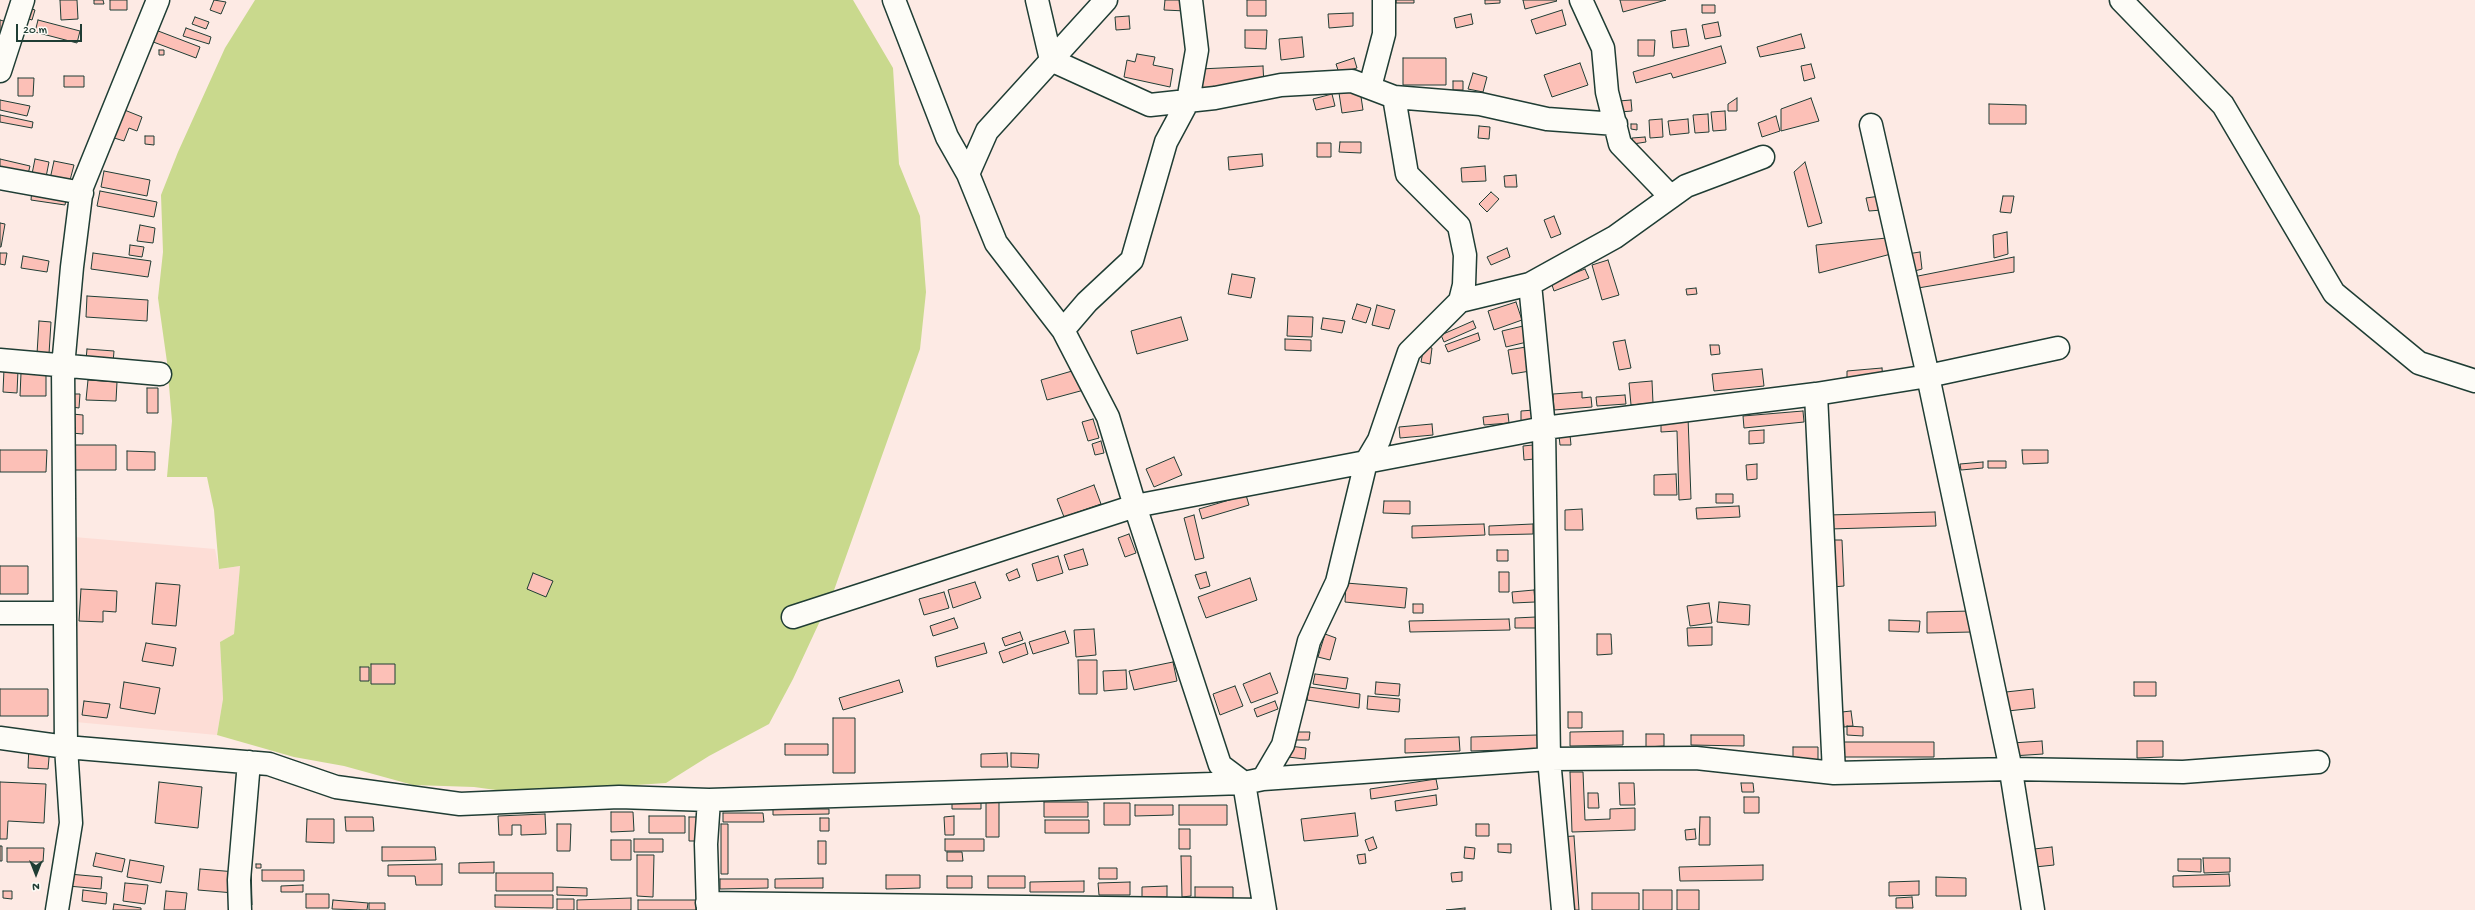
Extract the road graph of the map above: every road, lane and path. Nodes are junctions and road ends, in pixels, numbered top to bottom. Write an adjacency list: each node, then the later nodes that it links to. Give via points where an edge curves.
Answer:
1 (23, 0): 11 (street)
2 (158, 0): 20 (street, via 82,187)
3 (894, 0): 18 (street, via 947,137)
4 (1036, 0): 10 (street)
5 (1106, 0): 10 (street)
6 (1191, 0): 14 (street, via 1197,50)
7 (1384, 0): 12 (street, via 1384,34)
8 (1581, 0): 15 (street, via 1603,48 1607,92)
9 (2121, 0): 30 (street, via 2223,105 2334,293 2419,363)
10 (1051, 60): 14 (street, via 1150,105); 18 (street, via 987,131)
11 (0, 71)
12 (1370, 87): 13 (street); 14 (street, via 1352,81 1281,85)
13 (1394, 97): 15 (street, via 1480,104 1547,119); 23 (street, via 1407,174 1459,226 1465,255 1464,285)
14 (1188, 101): 24 (street, via 1166,142 1132,260 1087,302)
15 (1616, 124): 21 (street, via 1620,144)
16 (1871, 125): 29 (street)
17 (1763, 157): 21 (street, via 1686,186)
18 (968, 174): 24 (street, via 996,243)
19 (0, 178): 20 (street)
20 (82, 193): 27 (street)
21 (1671, 197): 22 (street, via 1615,237)
22 (1530, 284): 23 (street); 32 (street)
23 (1460, 301): 33 (street, via 1410,352 1379,440)
24 (1063, 330): 34 (street, via 1108,417)
25 (2058, 348): 29 (street)
26 (0, 360): 27 (street)
27 (63, 367): 28 (street); 36 (street)
28 (160, 374)
29 (1928, 376): 31 (street); 43 (street)
30 (2475, 381)
31 (1816, 394): 32 (street); 44 (street)
32 (1544, 428): 33 (street); 40 (street)
33 (1366, 462): 34 (street); 45 (street, via 1337,582 1308,641 1283,745)
34 (1135, 506): 37 (street); 45 (street, via 1220,765)
35 (0, 613): 36 (street)
36 (64, 613): 39 (street)
37 (793, 617)
38 (0, 738): 39 (street)
39 (66, 747): 41 (street); 48 (street, via 71,822)
40 (1549, 759): 44 (street, via 1696,758); 45 (street); 51 (street)
41 (249, 762): 46 (street, via 269,764 336,787 460,804 619,797); 49 (street, via 239,880)
42 (2318, 762): 43 (street, via 2182,772)
43 (2011, 769): 44 (street); 52 (street)
44 (1834, 773)
45 (1254, 781): 46 (street); 50 (street)
46 (709, 800): 47 (street, via 706,844)
47 (707, 907): 50 (street)
48 (57, 910)
49 (240, 910)
50 (1265, 910)
51 (1563, 910)
52 (2033, 910)

